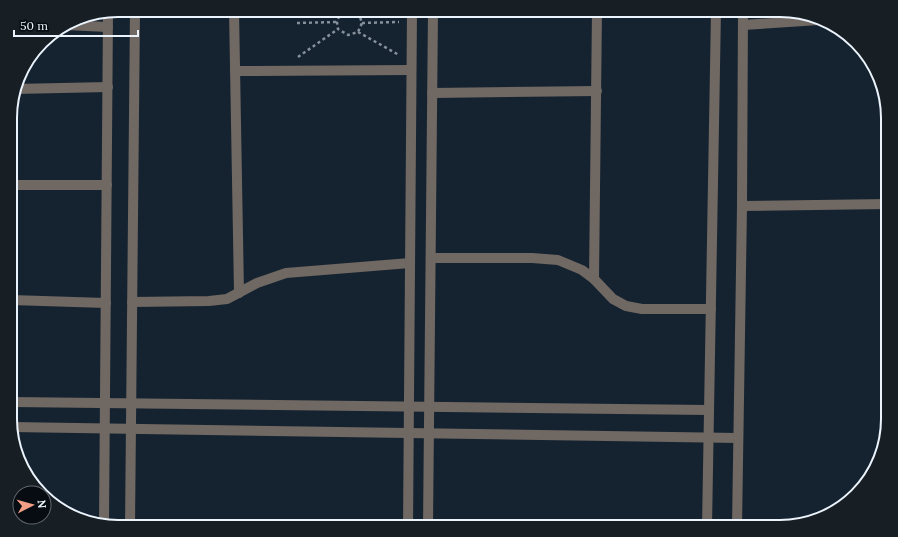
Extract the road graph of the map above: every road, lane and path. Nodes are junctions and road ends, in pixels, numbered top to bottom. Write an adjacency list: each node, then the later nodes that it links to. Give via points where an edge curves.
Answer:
1 (135, 17): 38 (street)
2 (234, 17): 22 (street)
3 (338, 17): 14 (path)
4 (360, 17): 15 (path)
5 (412, 17): 11 (street)
6 (433, 17): 27 (street)
7 (598, 17): 26 (street)
8 (716, 17): 39 (street)
9 (743, 17): 17 (street)
10 (108, 18): 18 (street)
11 (412, 21): 15 (path); 21 (street)
12 (808, 21): 17 (street)
13 (298, 22): 14 (path)
14 (336, 22): 19 (path)
15 (362, 24): 20 (path)
16 (80, 25): 18 (street)
17 (743, 25): 31 (street)
18 (108, 26): 24 (street)
19 (338, 29): 20 (path, via 348,35); 23 (path)
20 (358, 32): 21 (path)
21 (411, 66): 23 (street); 33 (street)
22 (235, 71): 23 (street); 35 (street)
23 (279, 71)
24 (108, 88): 25 (street); 28 (street)
25 (21, 89)
26 (597, 91): 27 (street); 34 (street)
27 (432, 93): 32 (street)
28 (107, 185): 29 (street); 37 (street)
29 (17, 186)
30 (881, 204): 31 (street)
31 (742, 206): 52 (street)
32 (430, 258): 34 (street, via 558,260 582,270); 44 (street)
33 (410, 263): 35 (street, via 286,273 256,283); 43 (street)
34 (594, 279): 39 (street, via 613,299 626,306 642,309)
35 (239, 293): 38 (street, via 227,300)
36 (17, 300): 37 (street)
37 (106, 302): 41 (street)
38 (132, 302): 42 (street)
39 (711, 309): 45 (street)
40 (17, 402): 41 (street)
41 (105, 403): 42 (street); 47 (street)
42 (131, 403): 43 (street); 48 (street)
43 (409, 407): 44 (street); 49 (street)
44 (429, 407): 45 (street); 50 (street)
45 (709, 410): 51 (street)
46 (18, 426): 47 (street)
47 (105, 428): 48 (street); 53 (street)
48 (130, 428): 49 (street); 54 (street)
49 (408, 433): 50 (street); 55 (street)
50 (429, 433): 51 (street); 56 (street)
51 (709, 438): 52 (street); 57 (street)
52 (738, 438): 58 (street)
53 (104, 519)
54 (130, 520)
55 (408, 520)
56 (428, 520)
57 (707, 520)
58 (737, 520)

